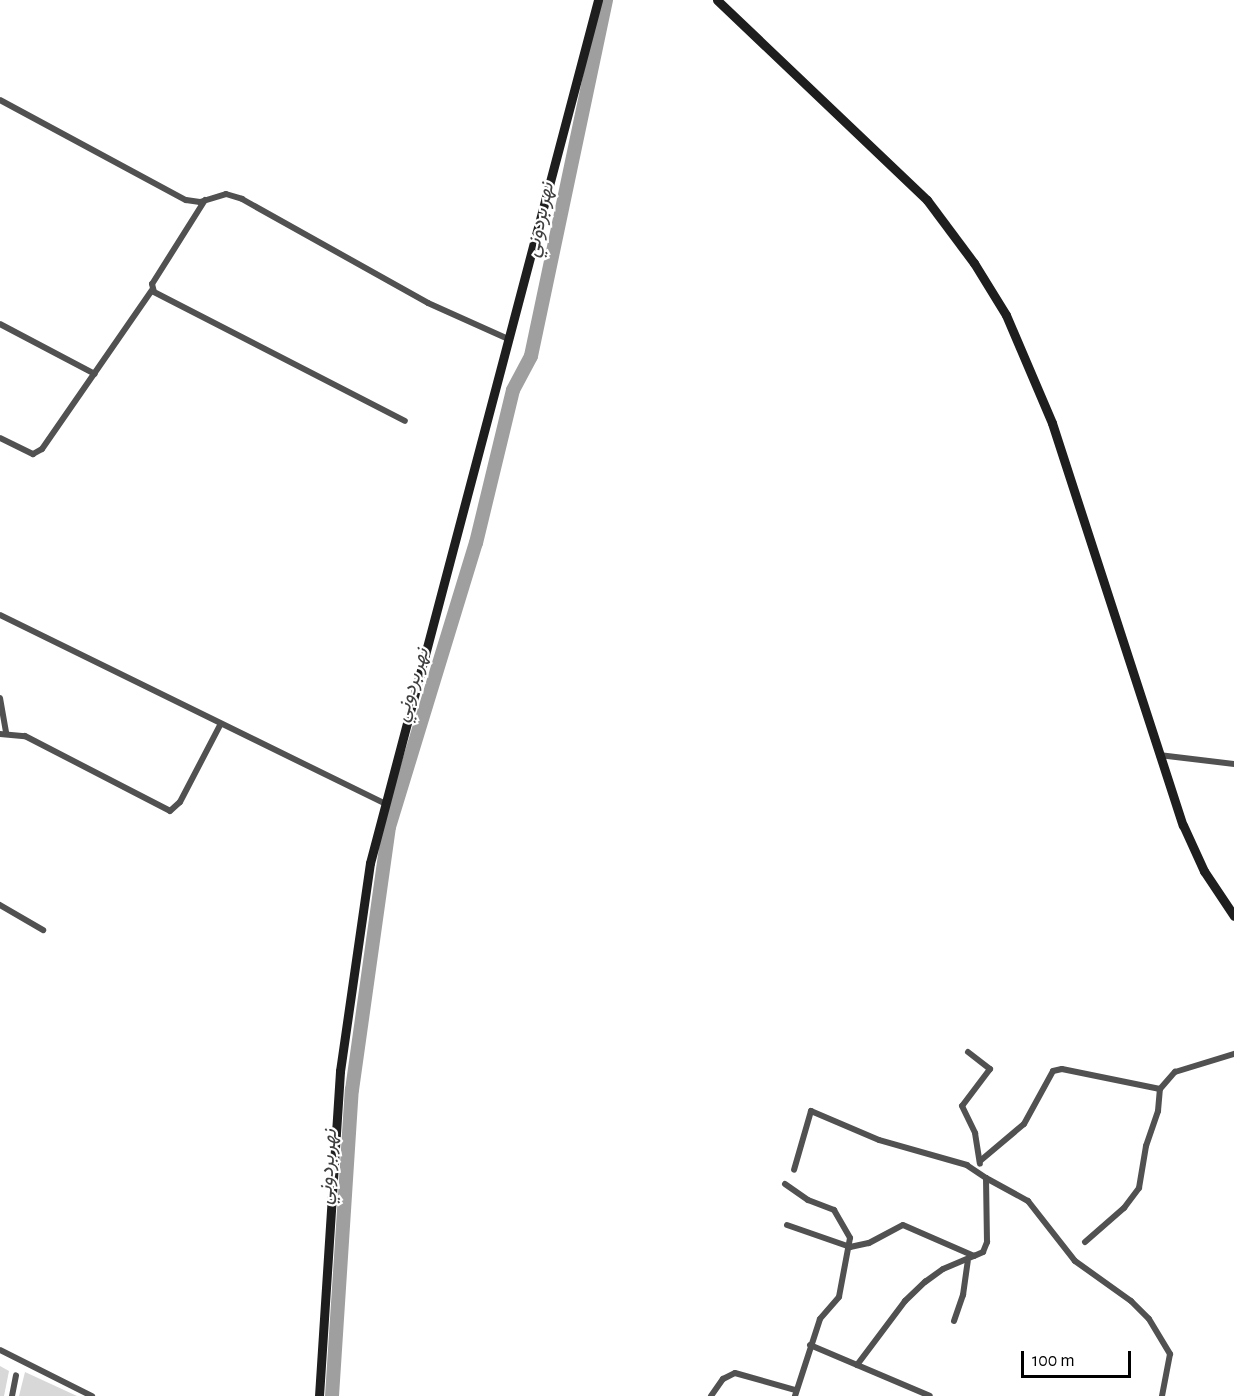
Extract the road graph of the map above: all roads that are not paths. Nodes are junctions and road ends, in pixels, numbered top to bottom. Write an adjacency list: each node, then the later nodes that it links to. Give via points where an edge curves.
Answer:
1 (598, 0): 7 (street)
2 (717, 0): 15 (street, via 905,177 954,234 991,290 1019,340 1052,423 1132,661)
3 (0, 100): 4 (street, via 186,200)
4 (206, 200): 5 (street); 7 (street, via 226,194 242,199 428,303)
5 (152, 290): 8 (street); 9 (street)
6 (0, 324): 8 (street)
7 (508, 339): 17 (street)
8 (95, 374): 10 (street, via 39,452 30,453)
9 (405, 420)
10 (0, 438)
11 (0, 615): 13 (street)
12 (0, 698): 14 (street)
13 (220, 725): 14 (street, via 180,802 170,811 25,736); 17 (street)
14 (3, 734)
15 (1158, 755): 16 (street); 19 (street, via 1195,851)
16 (1234, 764)
17 (386, 804): 43 (street, via 370,862 340,1071)
18 (0, 905): 20 (street)
19 (1234, 916)
20 (42, 930)
21 (968, 1052): 24 (street, via 990,1069 962,1106 975,1133)
22 (1234, 1054): 23 (street, via 1175,1072)
23 (1160, 1089): 24 (street, via 1062,1069 1053,1071 1024,1124); 30 (street, via 1139,1188 1124,1208)
24 (980, 1161): 26 (street)
25 (794, 1170): 26 (street, via 812,1111 879,1140)
26 (980, 1170): 27 (street)
27 (986, 1178): 32 (street, via 987,1242 983,1252); 45 (street, via 1028,1201 1076,1261 1149,1319 1170,1354)
28 (784, 1184): 31 (street, via 808,1200 834,1210 848,1230)
29 (787, 1225): 31 (street)
30 (1085, 1242)
31 (850, 1247): 32 (street, via 869,1243 903,1225); 35 (street, via 839,1297 820,1319)
32 (974, 1256): 33 (street)
33 (968, 1261): 34 (street); 37 (street, via 943,1269 925,1282 905,1301)
34 (954, 1321)
35 (810, 1345): 37 (street); 39 (street)
36 (0, 1350): 42 (street)
37 (857, 1365): 44 (street)
38 (16, 1375): 41 (street)
39 (795, 1393): 40 (street, via 735,1373 723,1379)
40 (712, 1395)
41 (12, 1396)
42 (92, 1396)
43 (319, 1396)
44 (930, 1396)
45 (1162, 1396)

